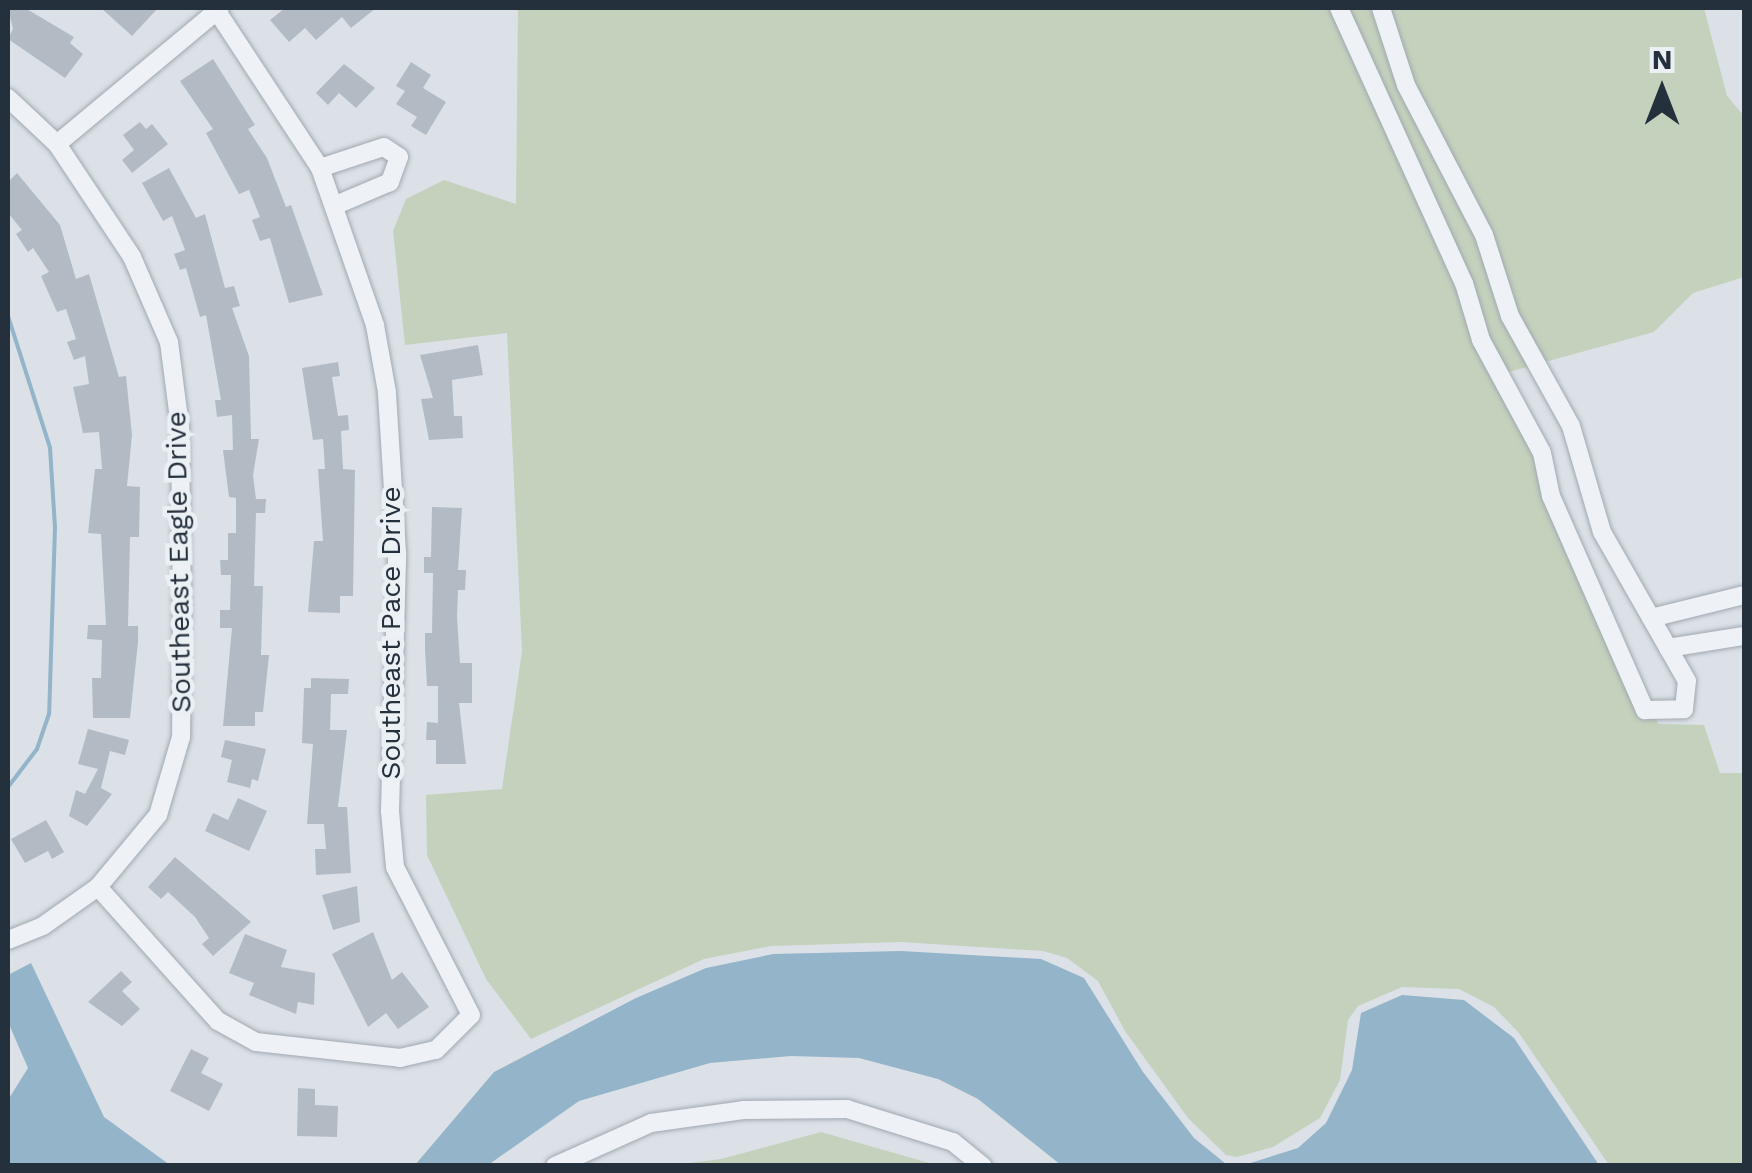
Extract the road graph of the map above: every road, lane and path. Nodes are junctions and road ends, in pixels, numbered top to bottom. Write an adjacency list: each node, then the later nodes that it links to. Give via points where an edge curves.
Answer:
1 (218, 8): 7 (street); 8 (street, Southeast Pace Drive)
2 (1338, 8): 5 (street)
3 (1381, 8): 4 (street)
4 (1402, 69): 5 (street); 10 (street, via 1484,234 1510,316)
5 (1370, 78): 11 (street, via 1464,283 1481,340)
6 (8, 98): 7 (street, Southeast Eagle Drive)
7 (57, 144): 16 (street, Southeast Eagle Drive, via 132,257 169,342 180,427 181,736 158,815)
8 (320, 168): 9 (street, Southeast Pace Drive); 9 (street, via 384,147 400,157 390,182)
9 (336, 205): 16 (street, Southeast Pace Drive, via 375,324 387,392 397,554 390,811 395,868 472,1014 436,1050 400,1058 256,1042 218,1021)
10 (1539, 367): 11 (street, via 1520,377); 13 (street, via 1571,426 1602,532)
11 (1501, 372): 15 (street, via 1542,453 1551,496 1646,710 1664,714 1684,709 1689,696)
12 (1744, 595): 13 (street)
13 (1651, 618): 15 (street)
14 (1744, 636): 15 (street)
15 (1668, 648)
16 (98, 887): 17 (street, Southeast Eagle Drive, via 42,926)
17 (8, 940)
18 (555, 1166): 19 (street, via 652,1124 743,1110 847,1109 954,1142)
19 (984, 1166)

